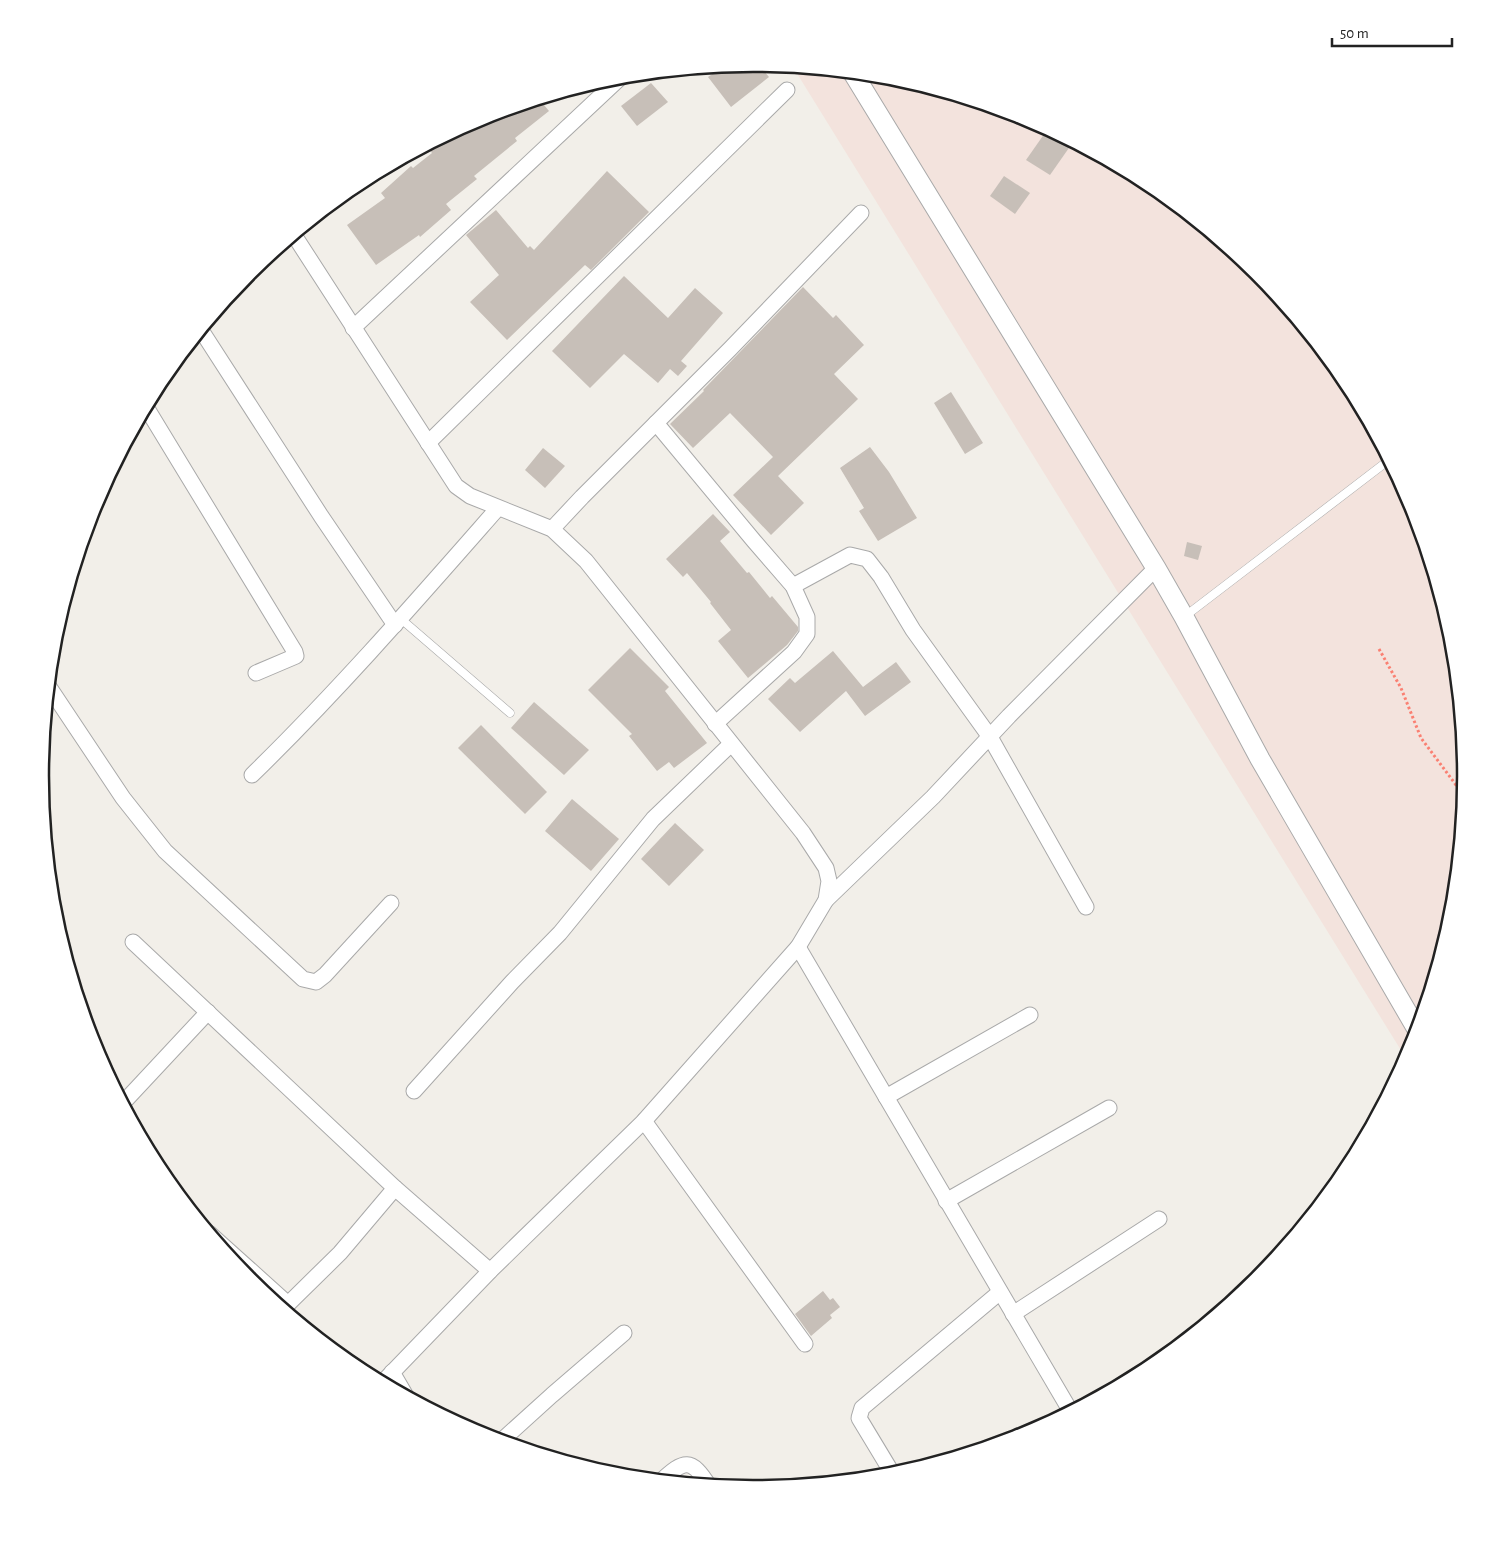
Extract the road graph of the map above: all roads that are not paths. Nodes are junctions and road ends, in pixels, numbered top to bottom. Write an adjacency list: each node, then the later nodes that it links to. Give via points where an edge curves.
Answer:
1 (857, 80): 14 (street)
2 (611, 86): 6 (street)
3 (787, 90): 10 (street)
4 (861, 213): 9 (street)
5 (297, 240): 6 (street)
6 (353, 328): 10 (street)
7 (204, 335): 17 (street, via 321,516)
8 (150, 413): 18 (street, via 295,652 296,656)
9 (656, 423): 13 (street); 15 (street)
10 (428, 443): 12 (street, via 456,486)
11 (1385, 463): 16 (lane)
12 (498, 508): 13 (street); 17 (street)
13 (552, 529): 21 (street, via 586,561)
14 (1156, 568): 16 (street); 22 (street)
15 (793, 586): 21 (street, via 808,617 807,634 794,652); 22 (street, via 850,555 867,559 913,630)
16 (1184, 617): 32 (street, via 1260,759)
17 (398, 622): 20 (lane); 24 (street, via 304,725)
18 (256, 673)
19 (54, 694): 26 (street, via 124,798 165,851 303,979 316,982 325,975)
20 (510, 713)
21 (715, 724): 23 (street)
22 (990, 737): 25 (street); 27 (street)
23 (731, 744): 25 (street, via 803,833 826,868 829,881); 33 (street, via 653,819 560,933)
24 (252, 776)
25 (826, 900): 29 (street)
26 (391, 903)
27 (1086, 907)
28 (133, 942): 30 (street)
29 (798, 947): 34 (street); 37 (street)
30 (208, 1012): 35 (street); 38 (street)
31 (1030, 1015): 34 (street)
32 (1413, 1023)
33 (414, 1091)
34 (886, 1097): 39 (street)
35 (127, 1099)
36 (1109, 1108): 39 (street)
37 (644, 1121): 41 (street); 46 (street)
38 (395, 1188): 41 (street); 43 (street, via 340,1253)
39 (946, 1201): 42 (street)
40 (1159, 1220): 44 (street)
41 (490, 1272): 47 (street)
42 (1000, 1292): 44 (street); 50 (street, via 862,1408 859,1418)
43 (288, 1305)
44 (1013, 1314): 48 (street)
45 (624, 1332): 49 (street)
46 (805, 1344)
47 (387, 1377)
48 (1068, 1407)
49 (506, 1436)
50 (889, 1468)
51 (667, 1476): 52 (street, via 679,1466 689,1464 698,1469)
52 (705, 1480)

